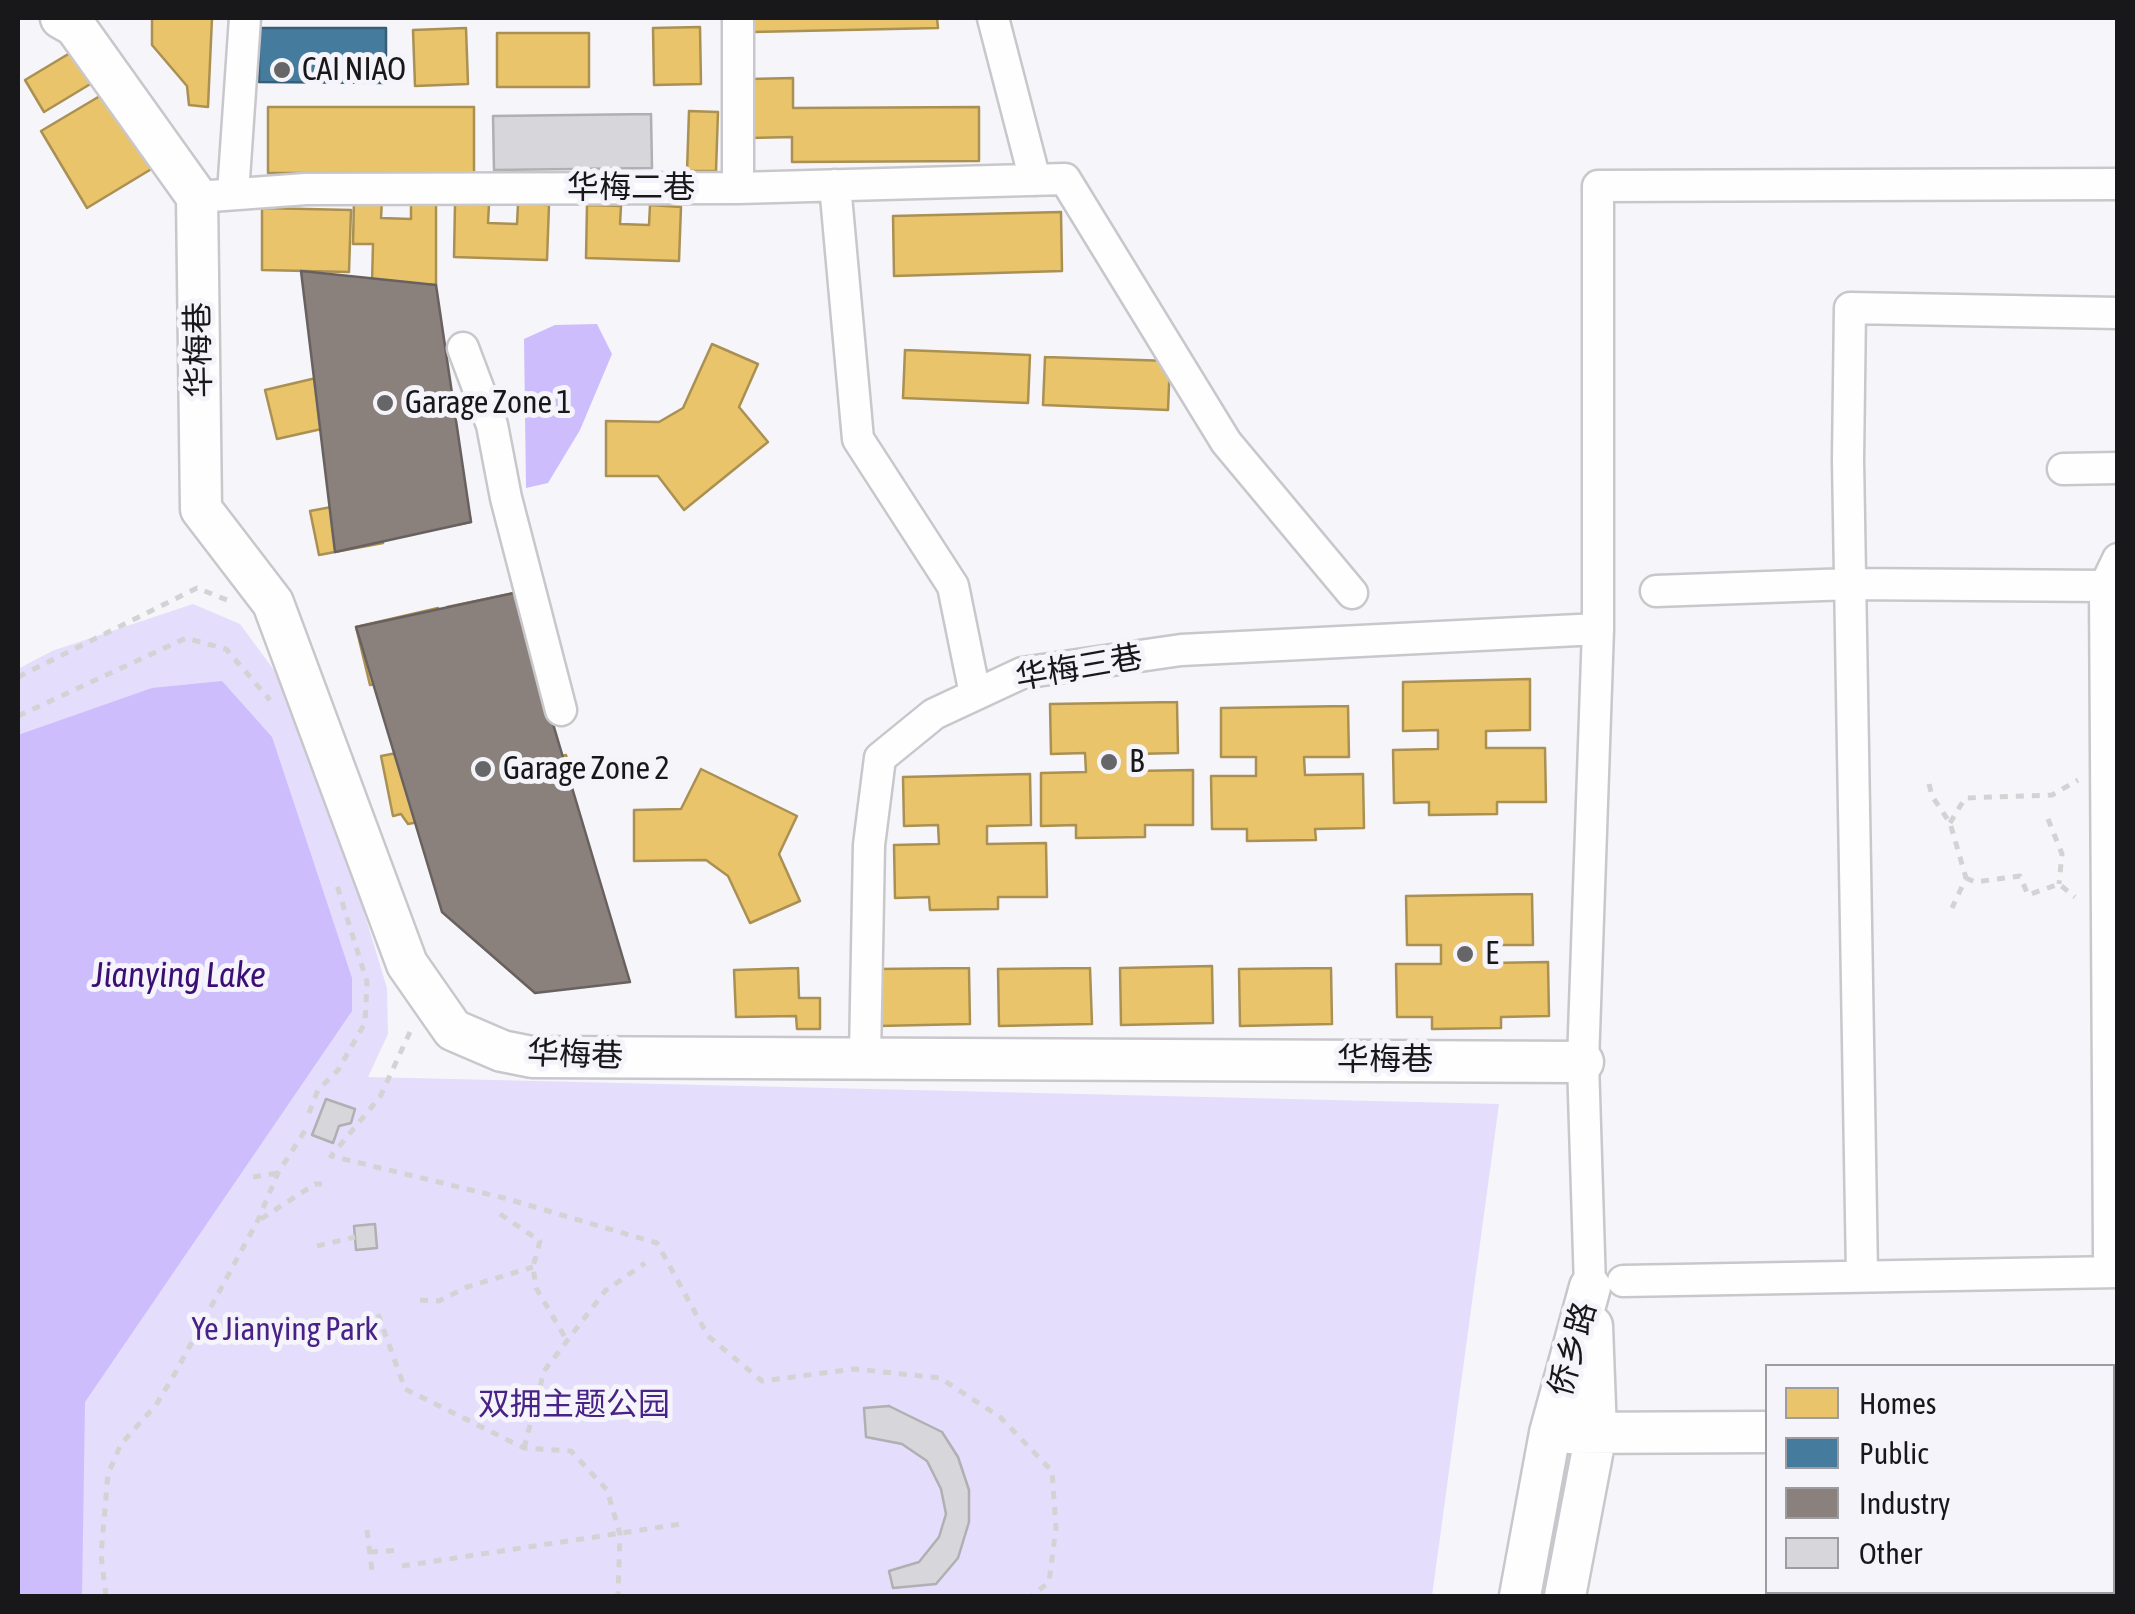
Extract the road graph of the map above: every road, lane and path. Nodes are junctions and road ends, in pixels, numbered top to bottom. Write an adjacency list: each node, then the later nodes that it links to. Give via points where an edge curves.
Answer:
1 (62, 18): 9 (street)
2 (245, 18): 9 (street)
3 (738, 18): 8 (street)
4 (993, 18): 5 (street)
5 (1050, 180): 7 (street, 华梅二巷); 17 (street, via 1226,442)
6 (2118, 184): 19 (street, via 1598,186)
7 (835, 185): 8 (street, 华梅二巷); 21 (street, via 858,440 953,586)
8 (738, 188): 9 (street, 华梅二巷)
9 (215, 195): 35 (street, 华梅巷, via 200,509 273,603 407,964 453,1030 532,1057)
10 (2118, 313): 15 (street, via 1850,308)
11 (464, 348): 22 (street, via 492,425)
12 (2118, 468): 13 (street)
13 (2064, 469)
14 (2111, 572): 15 (street); 47 (street)
15 (1850, 584): 16 (street); 49 (street)
16 (1656, 591)
17 (1352, 593)
18 (234, 603): 20 (path, via 197,588)
19 (1598, 630): 21 (street, 华梅三巷, via 1181,650 1022,673); 36 (street)
20 (18, 677)
21 (975, 694): 35 (street, 华梅三巷, via 934,714 880,758 869,845)
22 (561, 710)
23 (279, 715): 24 (path, via 226,649 186,638)
24 (18, 716)
25 (2078, 780): 28 (path, via 2052,795 1966,798)
26 (1930, 784): 28 (path)
27 (2048, 818): 31 (path, via 2062,854)
28 (1950, 822): 30 (path)
29 (333, 874): 37 (path, via 367,982 365,1023)
30 (1966, 878): 31 (path, via 2020,876 2028,895); 33 (path)
31 (2059, 884): 32 (path)
32 (2077, 903)
33 (1952, 908)
34 (409, 1022): 67 (path, via 410,1035 380,1097 331,1156 657,1242 708,1336 762,1381 856,1368 940,1378 1000,1417 1052,1472 1056,1528 1048,1582)
35 (865, 1056): 36 (street, 华梅巷)
36 (1583, 1062): 50 (street)
37 (309, 1114)
38 (306, 1129): 39 (path)
39 (278, 1173): 40 (path); 43 (path)
40 (253, 1176)
41 (322, 1184): 43 (path)
42 (500, 1214): 48 (path, via 540,1240)
43 (258, 1220): 65 (path, via 156,1406 121,1444 108,1474 101,1555)
44 (355, 1237): 45 (path)
45 (318, 1246)
46 (645, 1263): 53 (path, via 605,1292)
47 (2113, 1263): 49 (street)
48 (533, 1267): 51 (path, via 440,1301); 53 (path, via 536,1288)
49 (1862, 1273): 50 (street)
50 (1607, 1284): 55 (street, 侨乡路); 56 (street, 侨乡路)
51 (420, 1300)
52 (378, 1314): 57 (path, via 405,1389)
53 (566, 1339): 57 (path, via 544,1371)
54 (1765, 1432): 56 (street)
55 (1550, 1433): 56 (street); 68 (street, 侨乡路)
56 (1596, 1433): 69 (street, 侨乡路)
57 (524, 1448): 60 (path, via 571,1451 607,1490)
58 (681, 1524): 60 (path)
59 (367, 1530): 62 (path)
60 (620, 1534): 63 (path); 66 (path)
61 (402, 1550): 62 (path)
62 (370, 1552): 64 (path)
63 (402, 1566)
64 (372, 1571)
65 (106, 1596)
66 (618, 1596)
67 (1032, 1596)
68 (1520, 1596)
69 (1566, 1596)

